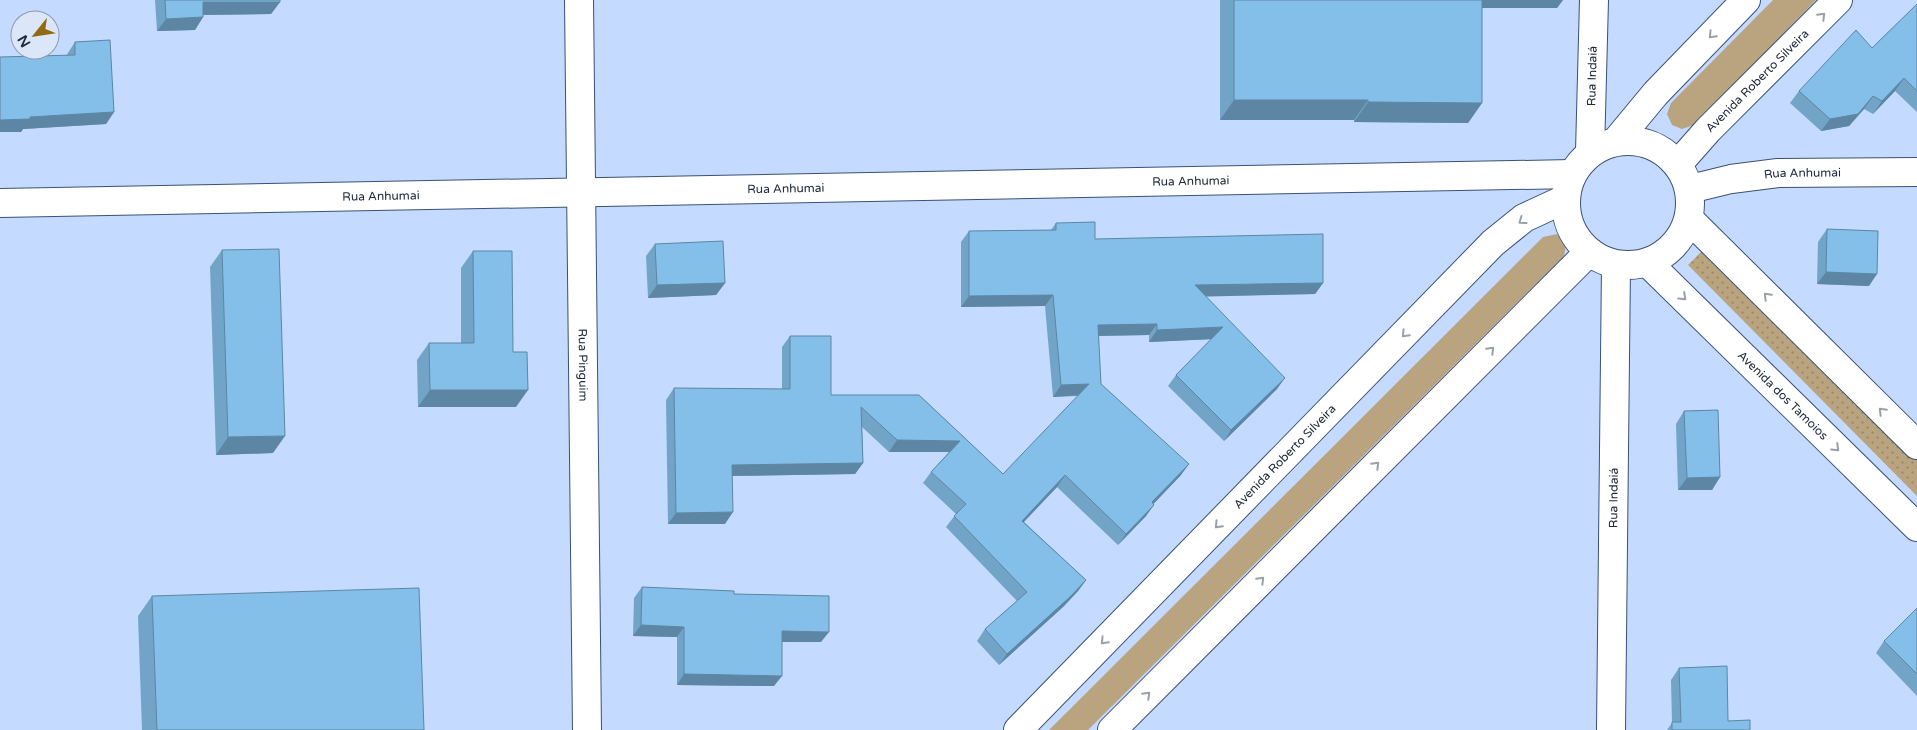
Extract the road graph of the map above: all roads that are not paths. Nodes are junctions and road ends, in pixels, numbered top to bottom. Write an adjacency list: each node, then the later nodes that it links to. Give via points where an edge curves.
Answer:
1 (579, 0): 11 (street, Rua Pinguim)
2 (1594, 0): 6 (street, Rua Indaiá)
3 (1746, 0): 5 (street, one-way to 5)
4 (1838, 0): 7 (street, Avenida Roberto Silveira, one-way to 4)
5 (1617, 140): 6 (street); 7 (street, via 1651,144)
6 (1590, 152): 9 (street)
7 (1678, 164): 10 (street)
8 (1917, 172): 10 (street, Rua Anhumai, via 1778,173)
9 (1568, 186): 11 (street, Rua Anhumai); 14 (street, via 1570,228); 20 (street, Avenida Roberto Silveira, one-way to 20, via 1493,244)
10 (1690, 188): 13 (street)
11 (582, 193): 12 (street, Rua Anhumai); 19 (street, Rua Pinguim)
12 (0, 203)
13 (1690, 220): 15 (street, via 1674,247); 17 (street, one-way to 13)
14 (1588, 252): 16 (street, via 1601,261); 21 (street, one-way to 14)
15 (1648, 263): 16 (street); 18 (street, Avenida dos Tamoios, one-way to 18)
16 (1616, 265): 22 (street, Rua Indaiá)
17 (1917, 445)
18 (1917, 527)
19 (587, 730)
20 (1018, 730)
21 (1112, 730)
22 (1611, 730)

